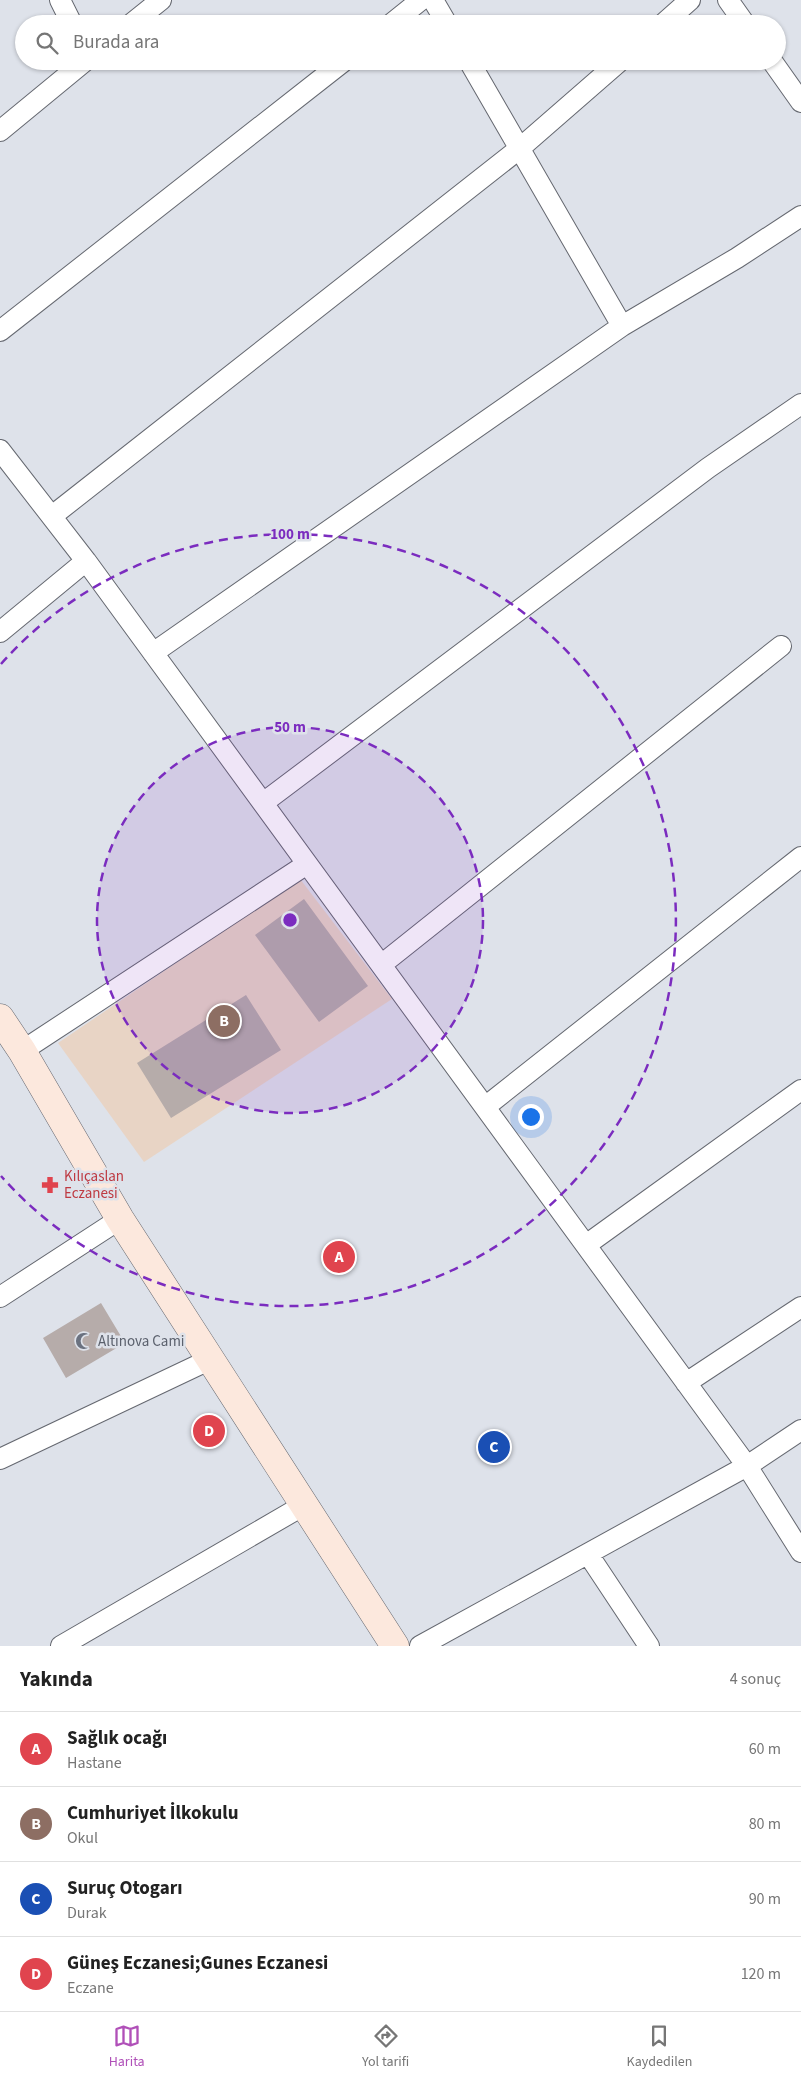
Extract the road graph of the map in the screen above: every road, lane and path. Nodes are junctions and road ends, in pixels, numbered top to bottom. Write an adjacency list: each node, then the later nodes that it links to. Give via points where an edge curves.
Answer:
1 (60, 0): 7 (street)
2 (160, 0): 8 (street)
3 (422, 0): 9 (street)
4 (433, 0): 10 (street)
5 (690, 0): 11 (street)
6 (728, 0): 12 (street)
7 (68, 15)
8 (142, 15)
9 (403, 15)
10 (442, 15)
11 (673, 15)
12 (739, 15)
13 (74, 70): 19 (street)
14 (333, 70): 23 (street)
15 (474, 70): 20 (street)
16 (610, 70): 20 (street)
17 (778, 70): 18 (street)
18 (801, 102)
19 (0, 131)
20 (520, 149): 22 (street); 26 (street)
21 (801, 216): 22 (street)
22 (622, 326): 30 (street)
23 (0, 331)
24 (801, 404): 31 (street, via 708,468)
25 (0, 450): 26 (street)
26 (52, 516): 27 (street)
27 (86, 561): 28 (street); 30 (street)
28 (0, 632)
29 (782, 646): 34 (street)
30 (154, 653): 31 (street)
31 (263, 803): 33 (street)
32 (801, 857): 38 (street)
33 (307, 864): 34 (street); 36 (street)
34 (381, 965): 38 (street)
35 (0, 1018): 36 (main road)
36 (22, 1050): 39 (main road)
37 (801, 1090): 40 (street)
38 (485, 1107): 40 (street)
39 (120, 1219): 41 (street); 43 (main road)
40 (586, 1245): 44 (street)
41 (0, 1297)
42 (801, 1307): 44 (street)
43 (210, 1359): 46 (street); 48 (main road)
44 (686, 1383): 47 (street)
45 (801, 1430): 47 (street)
46 (0, 1459)
47 (747, 1466): 49 (street); 50 (street)
48 (304, 1505): 51 (street); 52 (main road)
49 (801, 1552)
50 (588, 1554): 53 (street); 54 (street)
51 (61, 1646)
52 (395, 1646)
53 (420, 1646)
54 (649, 1646)

